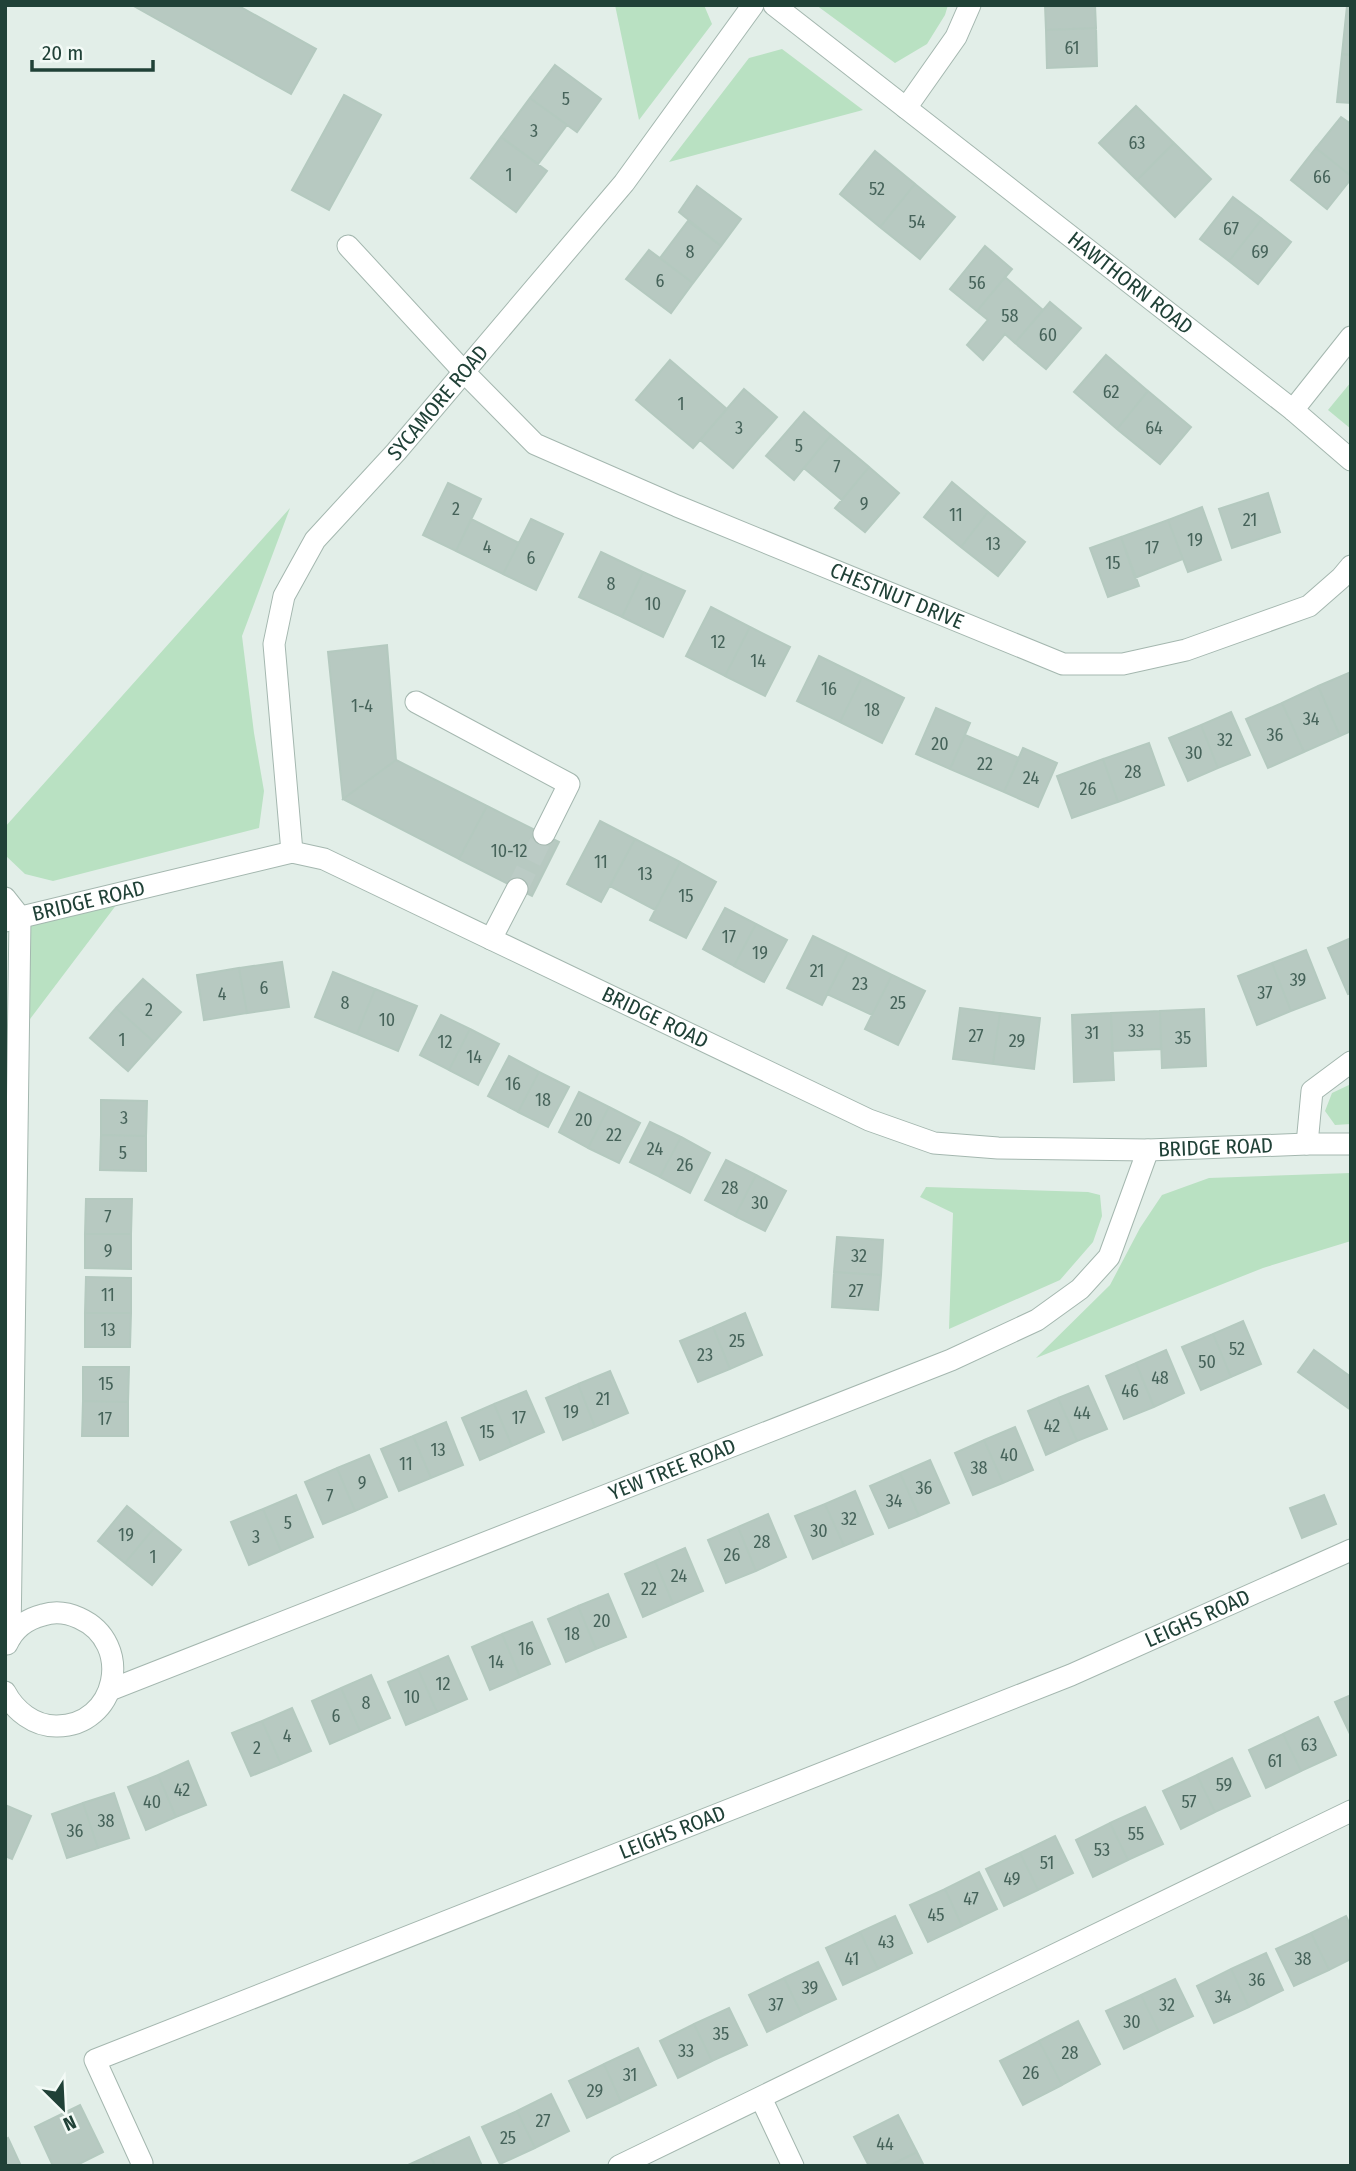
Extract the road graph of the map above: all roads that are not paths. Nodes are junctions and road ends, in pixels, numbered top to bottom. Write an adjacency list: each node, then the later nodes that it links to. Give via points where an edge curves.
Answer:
1 (753, 5): 7 (street, SYCAMORE ROAD, via 624,183)
2 (774, 5): 4 (street, HAWTHORN ROAD)
3 (970, 5): 4 (street, via 956,37)
4 (906, 108): 8 (street, HAWTHORN ROAD)
5 (348, 246): 7 (street, CHESTNUT DRIVE)
6 (1351, 337): 8 (street)
7 (464, 372): 10 (street, CHESTNUT DRIVE, via 535,444 1063,664 1123,664 1186,650 1309,606); 13 (street, SYCAMORE ROAD, via 315,540 284,596 274,643)
8 (1293, 410): 9 (street, HAWTHORN ROAD)
9 (1351, 460)
10 (1351, 566)
11 (416, 702): 12 (street, via 569,784)
12 (544, 834)
13 (292, 852): 16 (street, BRIDGE ROAD); 17 (street, BRIDGE ROAD, via 324,859)
14 (517, 888): 17 (street)
15 (5, 898): 16 (street)
16 (13, 919): 23 (street)
17 (491, 939): 21 (street, BRIDGE ROAD, via 869,1120 934,1143)
18 (1351, 1062): 19 (street, via 1312,1091)
19 (1307, 1144): 20 (street, BRIDGE ROAD); 21 (street, BRIDGE ROAD)
20 (1351, 1144)
21 (1148, 1150): 24 (street, YEW TREE ROAD, via 1110,1257 1080,1289 1037,1320 951,1360)
22 (1351, 1550): 28 (street, LEIGHS ROAD, via 1071,1675 95,2060)
23 (7, 1642): 24 (street, via 32,1618 62,1612 76,1616 90,1623 109,1646 113,1661)
24 (110, 1690): 25 (street, via 88,1717 55,1726 23,1715)
25 (5, 1692)
26 (1351, 1811): 27 (street)
27 (761, 2098): 29 (street); 30 (street)
28 (141, 2166)
29 (619, 2166)
30 (793, 2166)

